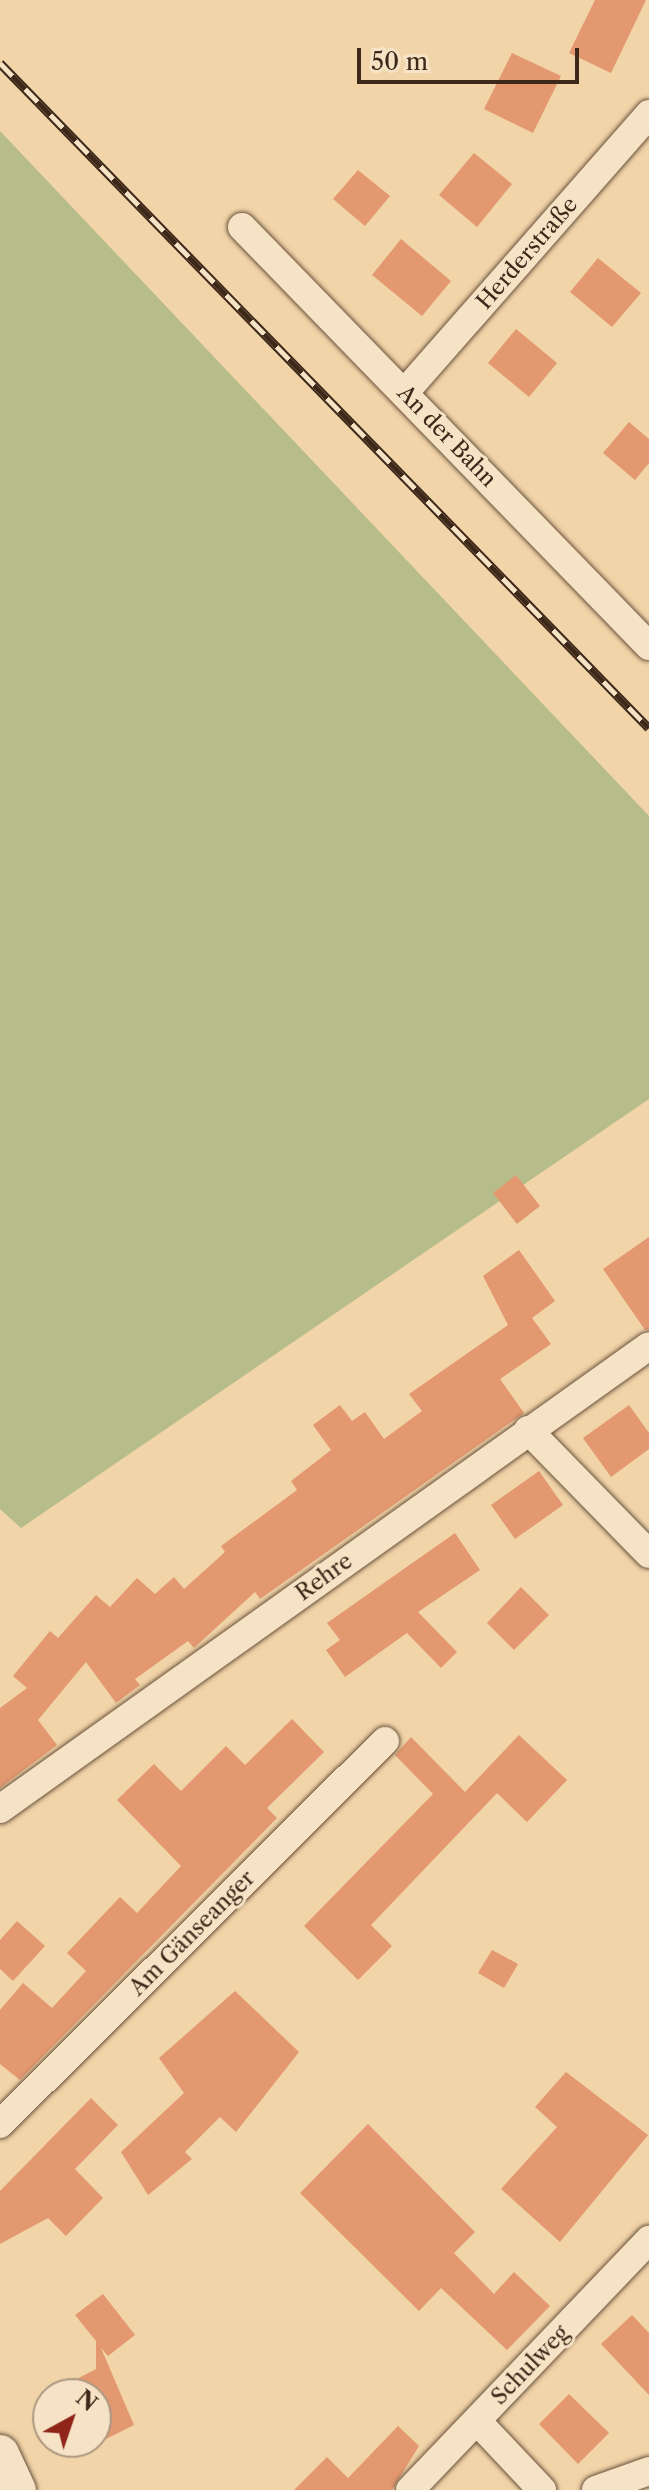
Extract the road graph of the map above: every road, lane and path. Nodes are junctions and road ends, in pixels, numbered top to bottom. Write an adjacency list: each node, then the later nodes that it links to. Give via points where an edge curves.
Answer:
1 (649, 114): 3 (street, Herderstraße)
2 (242, 227): 3 (street, An der Bahn)
3 (405, 392): 4 (street, An der Bahn)
4 (649, 646)
5 (649, 1346): 6 (street, Rehre)
6 (528, 1430): 7 (street); 9 (street, Rehre)
7 (649, 1554)
8 (385, 1741): 10 (street, Am Gänseanger)
9 (2, 1805)
10 (0, 2124)
11 (649, 2240): 12 (street, Schulweg)
12 (477, 2421): 16 (street, Schulweg); 17 (street)
13 (0, 2454): 15 (main road)
14 (649, 2471): 18 (street)
15 (17, 2490)
16 (410, 2490)
17 (542, 2490)
18 (596, 2490)

